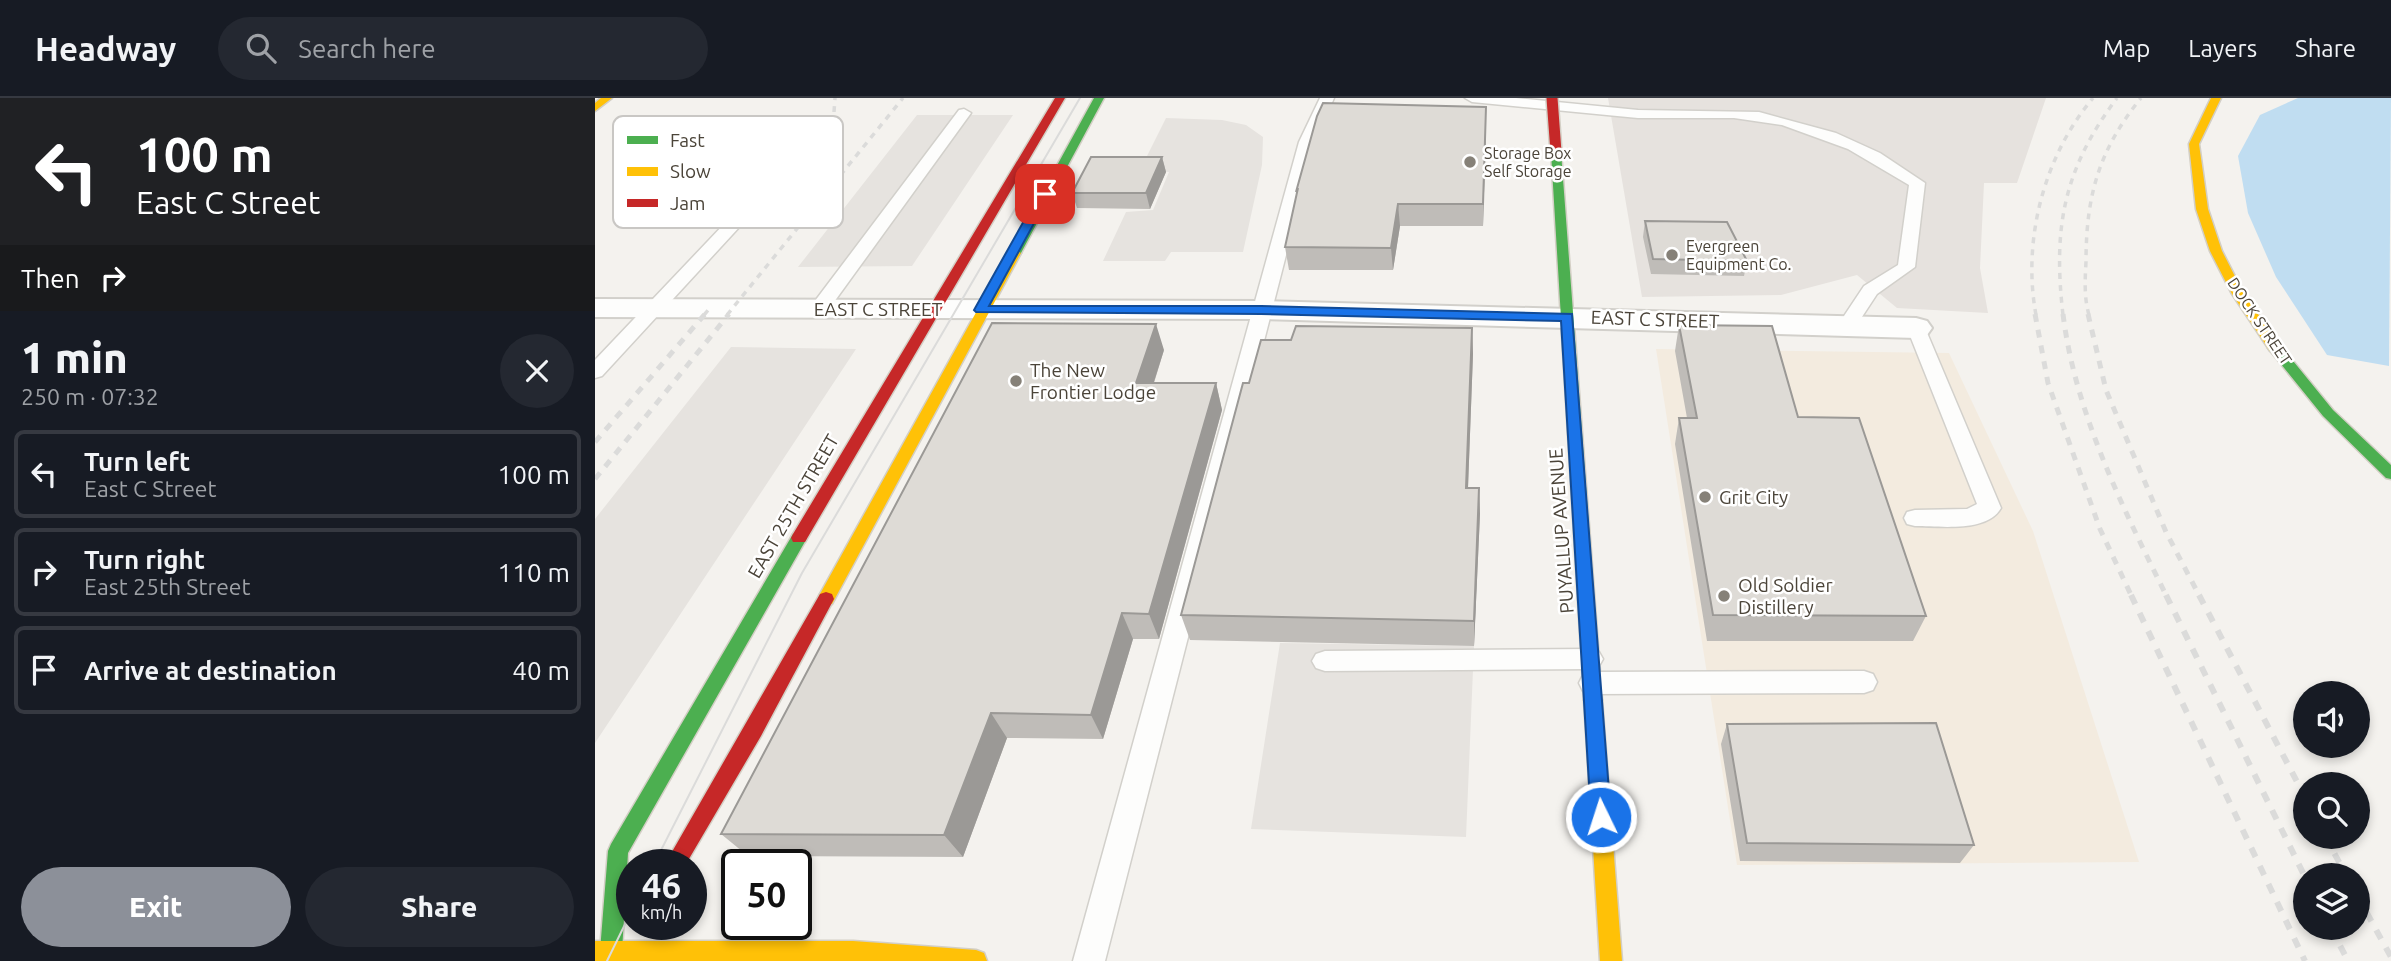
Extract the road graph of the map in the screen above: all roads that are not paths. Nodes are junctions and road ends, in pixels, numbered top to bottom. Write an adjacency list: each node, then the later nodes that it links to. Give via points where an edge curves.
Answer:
1 (1060, 98): 12 (street, EAST 25TH STREET)
2 (1099, 98): 13 (street)
3 (1327, 98): 14 (lane, via 1307,142)
4 (1472, 98): 16 (lane, via 1640,114 1735,114 1785,121 1843,140 1895,167 1917,183 1906,267 1870,290)
5 (1552, 98): 15 (street, PUYALLUP AVENUE, bridge)
6 (2213, 101): 19 (street, DOCK STREET, via 2195,141 2196,176 2201,209 2232,284 2302,382)
7 (964, 113): 11 (lane)
8 (729, 228): 10 (lane)
9 (595, 308): 10 (street, EAST C STREET)
10 (653, 308): 11 (street, EAST C STREET); 18 (lane)
11 (819, 309): 12 (street, EAST C STREET)
12 (932, 310): 13 (street, EAST C STREET); 26 (street, EAST 25TH STREET, via 618,851)
13 (981, 310): 14 (street, EAST C STREET); 24 (street, via 754,730)
14 (1261, 310): 15 (street, EAST C STREET); 28 (lane)
15 (1567, 317): 16 (street, EAST C STREET); 22 (street, PUYALLUP AVENUE)
16 (1847, 325): 17 (street, EAST C STREET)
17 (1916, 328): 20 (lane, via 1990,508 1969,517)
18 (595, 372)
19 (2391, 474)
20 (1915, 519)
21 (1325, 661): 22 (lane)
22 (1591, 671): 23 (lane); 29 (street, PUYALLUP AVENUE)
23 (1864, 682)
24 (684, 849)
25 (617, 940): 26 (street)
26 (604, 955): 27 (street, via 853,952)
27 (976, 961)
28 (1090, 961)
29 (1611, 961)

